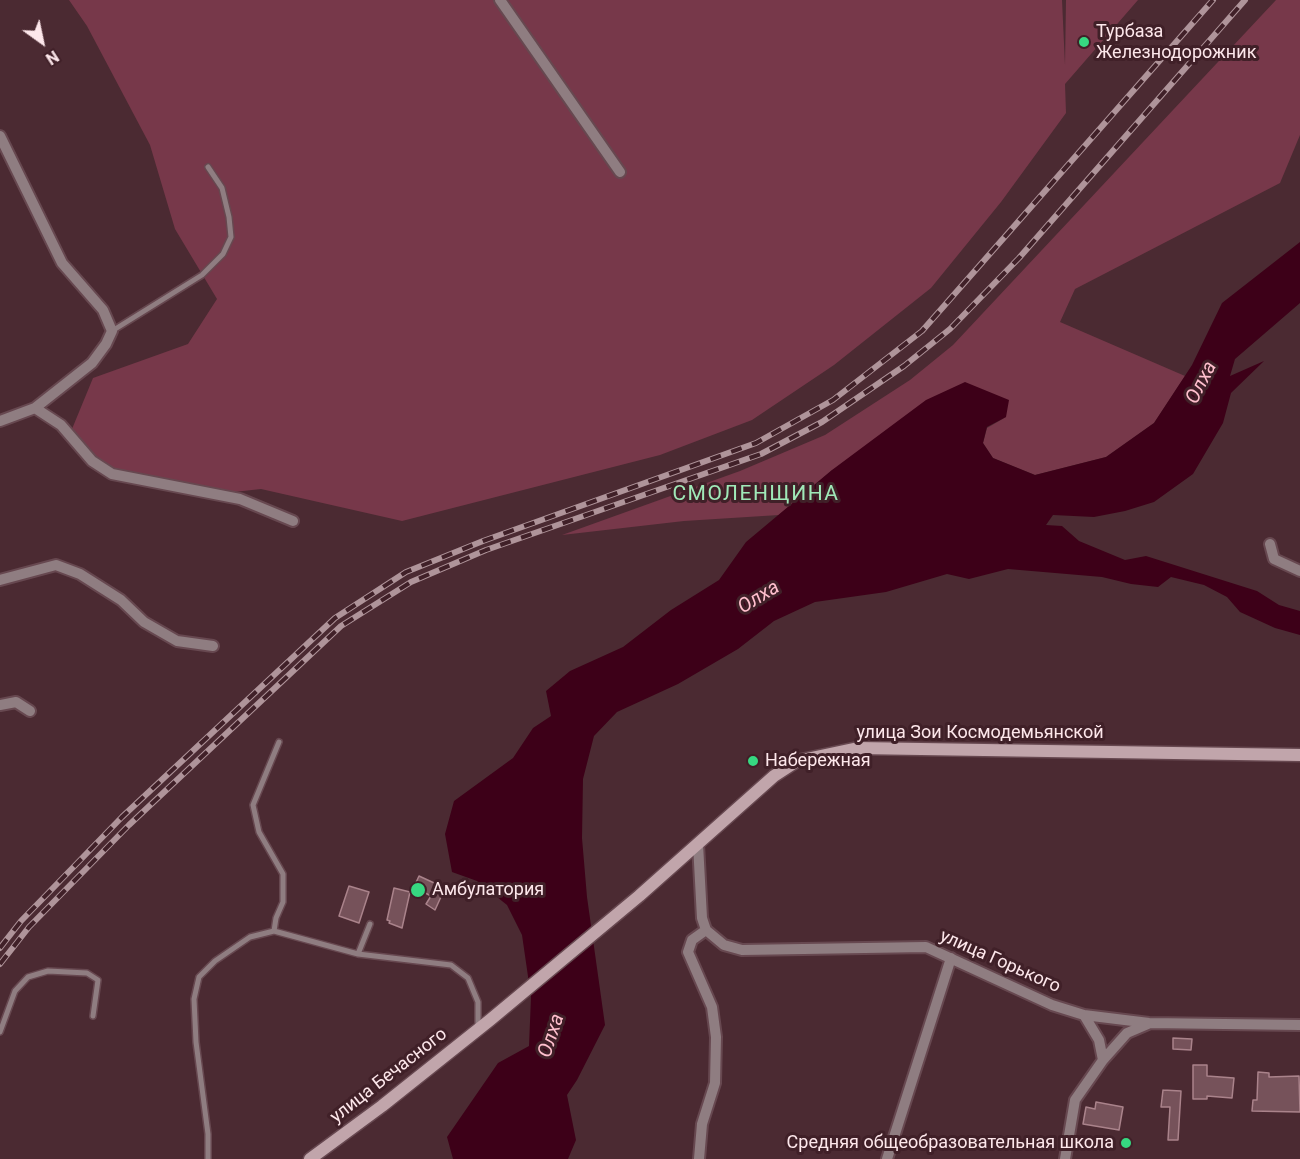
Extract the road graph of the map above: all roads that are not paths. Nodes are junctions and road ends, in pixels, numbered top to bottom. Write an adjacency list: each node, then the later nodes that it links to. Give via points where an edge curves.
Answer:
1 (500, 0): 4 (street)
2 (0, 136): 5 (street, via 62,263 103,310)
3 (208, 167): 5 (lane, via 222,189 230,217 231,237 223,254 202,275)
4 (620, 172)
5 (112, 331): 6 (street, via 92,363)
6 (35, 408): 7 (street); 8 (street, via 61,425 92,461 112,474 240,499)
7 (0, 421)
8 (293, 521)
9 (1270, 544): 10 (street, via 1275,559)
10 (1300, 571)
11 (0, 580): 12 (street, via 56,566 80,574 122,600 144,622 177,641)
12 (213, 646)
13 (0, 705): 14 (street, via 16,702)
14 (30, 711)
15 (279, 742): 20 (lane, via 253,805 259,832 283,874 283,902)
16 (1300, 755): 17 (main road, улица Зои Космодемьянской, via 858,748 797,761 760,787)
17 (698, 844): 19 (street); 25 (main road, улица Зои Космодемьянской)
18 (370, 924): 21 (lane)
19 (706, 930): 22 (street, улица Горького, via 724,945 742,950 926,947); 33 (street, via 692,940 688,952 712,1007 716,1037 715,1083 702,1124)
20 (274, 931): 21 (lane); 31 (lane, via 250,937 199,977 194,999 196,1042)
21 (358, 954): 28 (lane, via 451,965 468,978 478,1002)
22 (951, 958): 23 (street, улица Горького, via 1052,1005); 34 (street)
23 (1084, 1015): 26 (street, улица Горького); 30 (street, via 1099,1040)
24 (93, 1016): 29 (lane, via 98,980 87,973 48,971 28,977 15,991)
25 (490, 1020): 28 (main road, улица Бечасного)
26 (1149, 1023): 27 (street, улица Горького); 30 (street, via 1127,1033)
27 (1300, 1025)
28 (478, 1030): 32 (main road, улица Бечасного)
29 (0, 1032)
30 (1103, 1060): 35 (street, via 1075,1100)
31 (208, 1159)
32 (310, 1159)
33 (699, 1159)
34 (888, 1159)
35 (1065, 1159)

